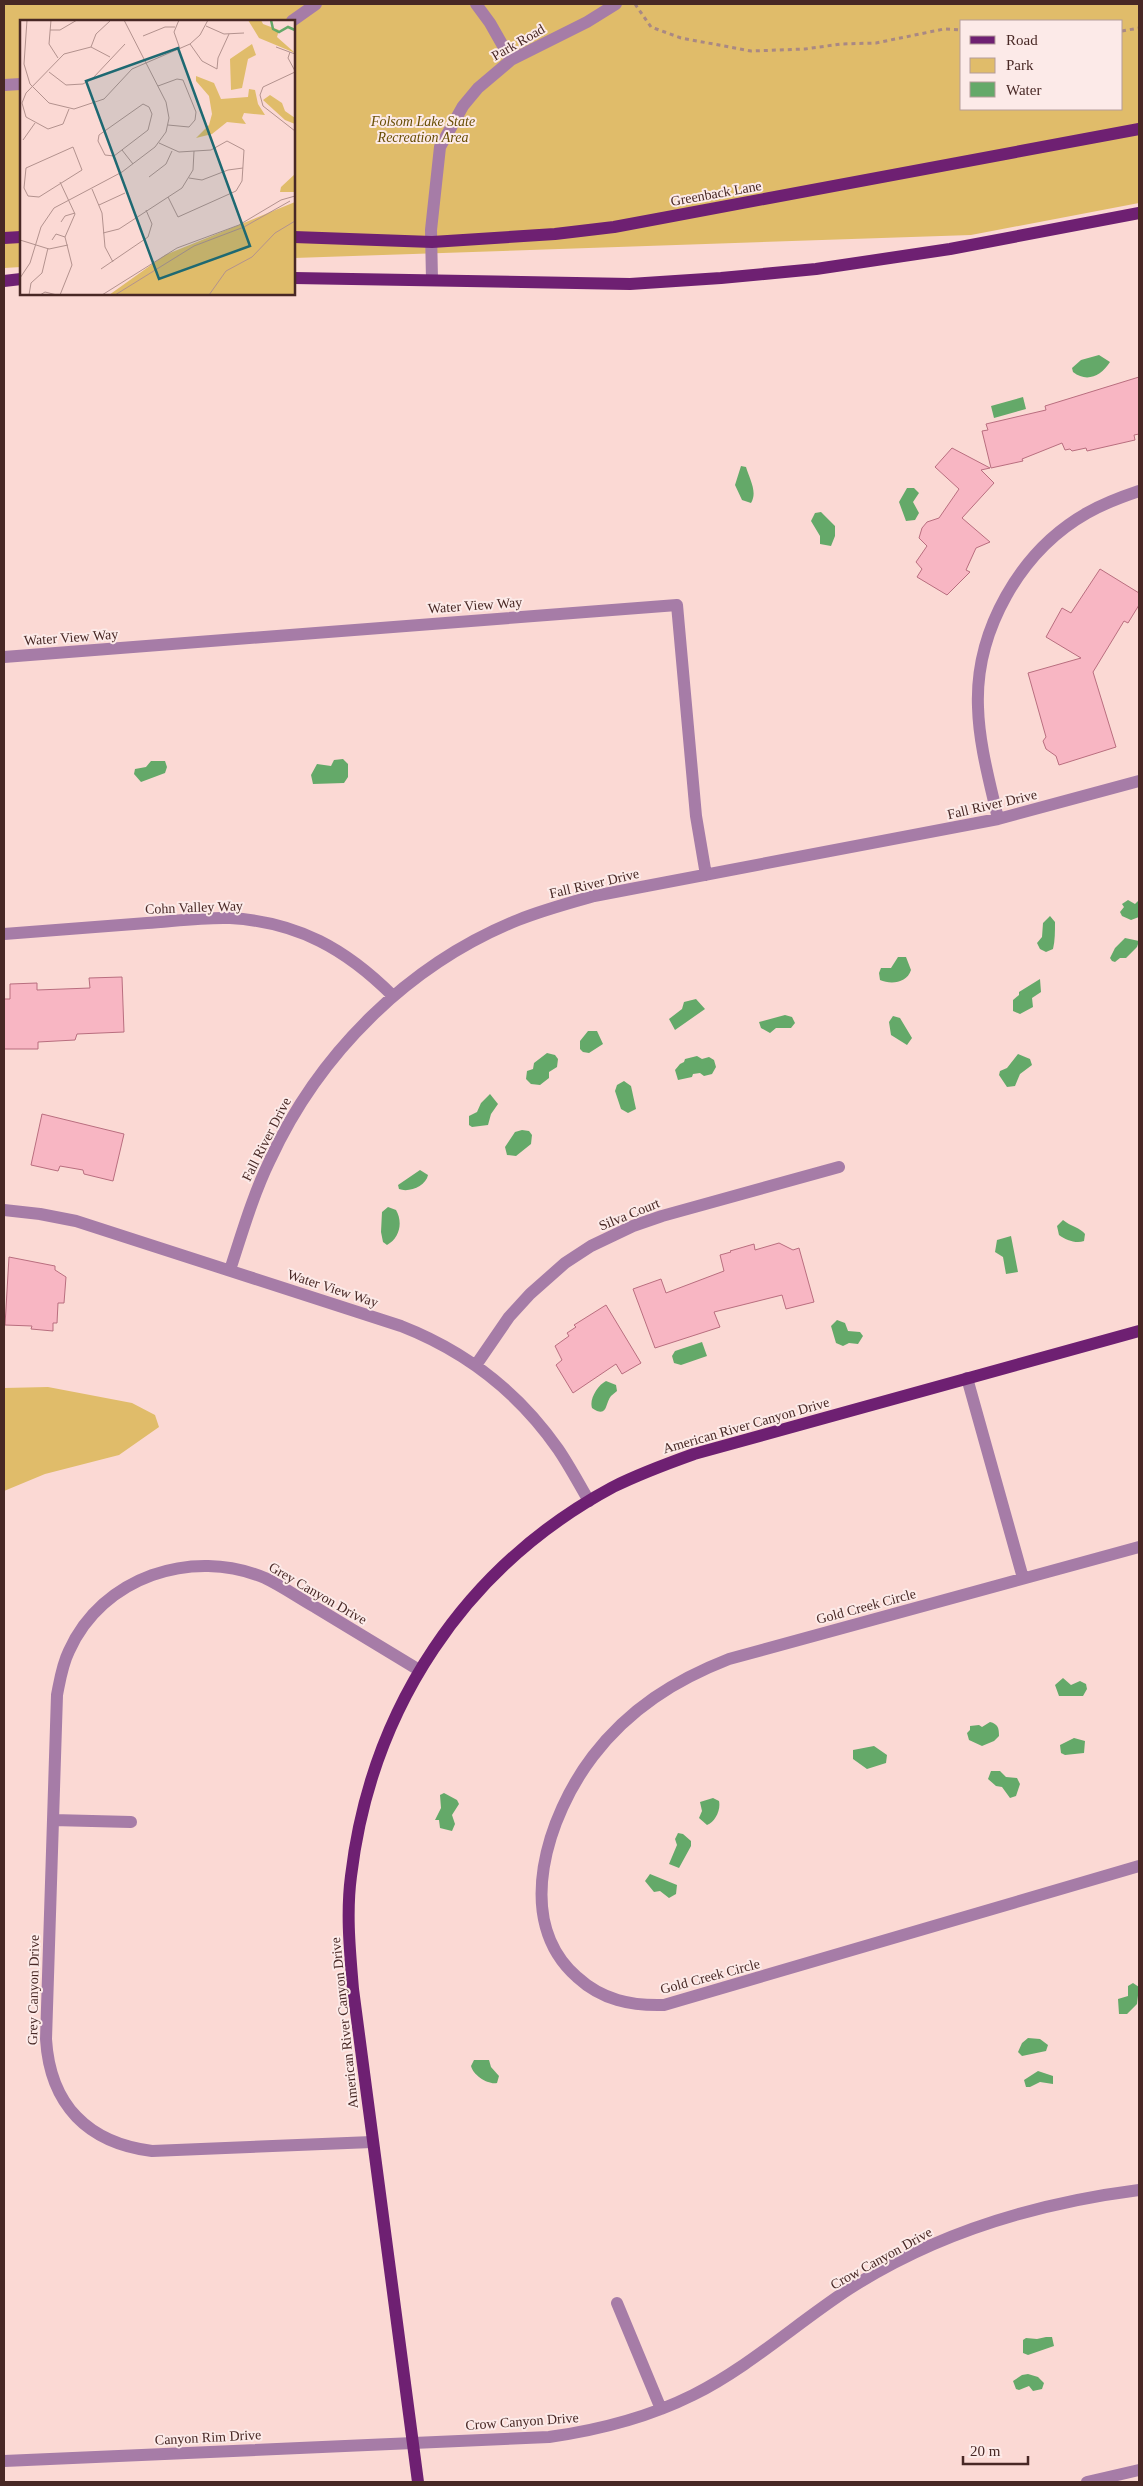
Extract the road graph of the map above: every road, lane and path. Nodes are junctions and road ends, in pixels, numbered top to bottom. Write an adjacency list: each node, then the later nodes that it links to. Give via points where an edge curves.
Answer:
1 (316, 4): 5 (street)
2 (476, 4): 9 (street)
3 (616, 4): 9 (street, Park Road)
4 (635, 4): 7 (path, via 651,27 681,38 751,51 876,43 944,29)
5 (293, 20)
6 (1139, 28): 8 (path)
7 (960, 30)
8 (1123, 31)
9 (511, 60): 17 (street, Park Road, via 478,88 463,106 440,147)
10 (20, 84): 11 (street)
11 (4, 85)
12 (1139, 129): 17 (main road, Greenback Lane, via 614,227)
13 (1139, 213): 20 (main road, via 950,249 797,270 630,284)
14 (20, 237): 16 (main road)
15 (295, 237): 17 (main road, Greenback Lane)
16 (4, 238)
17 (432, 242): 20 (street, Park Road)
18 (295, 278): 20 (main road)
19 (20, 279): 21 (main road)
20 (432, 280)
21 (4, 281)
22 (1139, 491): 25 (street, via 1086,514 1061,532 1038,552 1018,577 999,610 986,647 978,692 981,739)
23 (4, 657): 26 (street, Water View Way, via 677,605 696,816)
24 (1139, 781): 25 (street, Fall River Drive)
25 (998, 820): 26 (street, Fall River Drive)
26 (706, 875): 28 (street, Fall River Drive, via 594,896 516,920 458,950)
27 (4, 934): 28 (street, Cohn Valley Way, via 214,918 261,921 291,928 333,948 371,974)
28 (393, 996): 31 (street, Fall River Drive, via 351,1037 319,1075 292,1116 257,1190)
29 (839, 1167): 33 (street, Silva Court, via 662,1216 591,1246 565,1263 530,1294)
30 (4, 1210): 31 (street, Water View Way, via 76,1221)
31 (230, 1270): 33 (street, Water View Way, via 401,1326 447,1347)
32 (1139, 1331): 34 (main road, American River Canyon Drive)
33 (476, 1365): 35 (street, Water View Way, via 526,1409 558,1449)
34 (967, 1378): 35 (main road, American River Canyon Drive, via 694,1454 645,1472); 37 (street)
35 (589, 1501): 38 (main road, American River Canyon Drive, via 548,1528 509,1561 472,1598)
36 (1139, 1547): 37 (street, Gold Creek Circle)
37 (1023, 1578): 41 (street, Gold Creek Circle, via 729,1659 694,1673 654,1697 631,1715 592,1756 564,1806 550,1841 541,1894 548,1936 570,1972 598,1992 630,2004 664,2005)
38 (419, 1670): 39 (street, Grey Canyon Drive, via 266,1578 222,1566 191,1565 160,1571 118,1591 95,1612 69,1650 57,1695); 42 (main road, American River Canyon Drive, via 397,1712 371,1776 358,1826 351,1878 348,1929 352,1989)
39 (52, 1820): 40 (street); 42 (street, Grey Canyon Drive, via 47,2057 57,2089 76,2117 103,2138 152,2151)
40 (131, 1822)
41 (1139, 1866)
42 (372, 2142): 46 (main road, American River Canyon Drive)
43 (1139, 2190): 45 (street, Crow Canyon Drive, via 1089,2196 1026,2211 958,2234 914,2254 850,2289 729,2373)
44 (617, 2303): 45 (street)
45 (661, 2409): 46 (street, Crow Canyon Drive, via 590,2431 549,2437)
46 (413, 2444): 47 (street, Canyon Rim Drive); 49 (main road, American River Canyon Drive)
47 (4, 2461)
48 (1139, 2470): 50 (street)
49 (418, 2482)
50 (1087, 2482)

